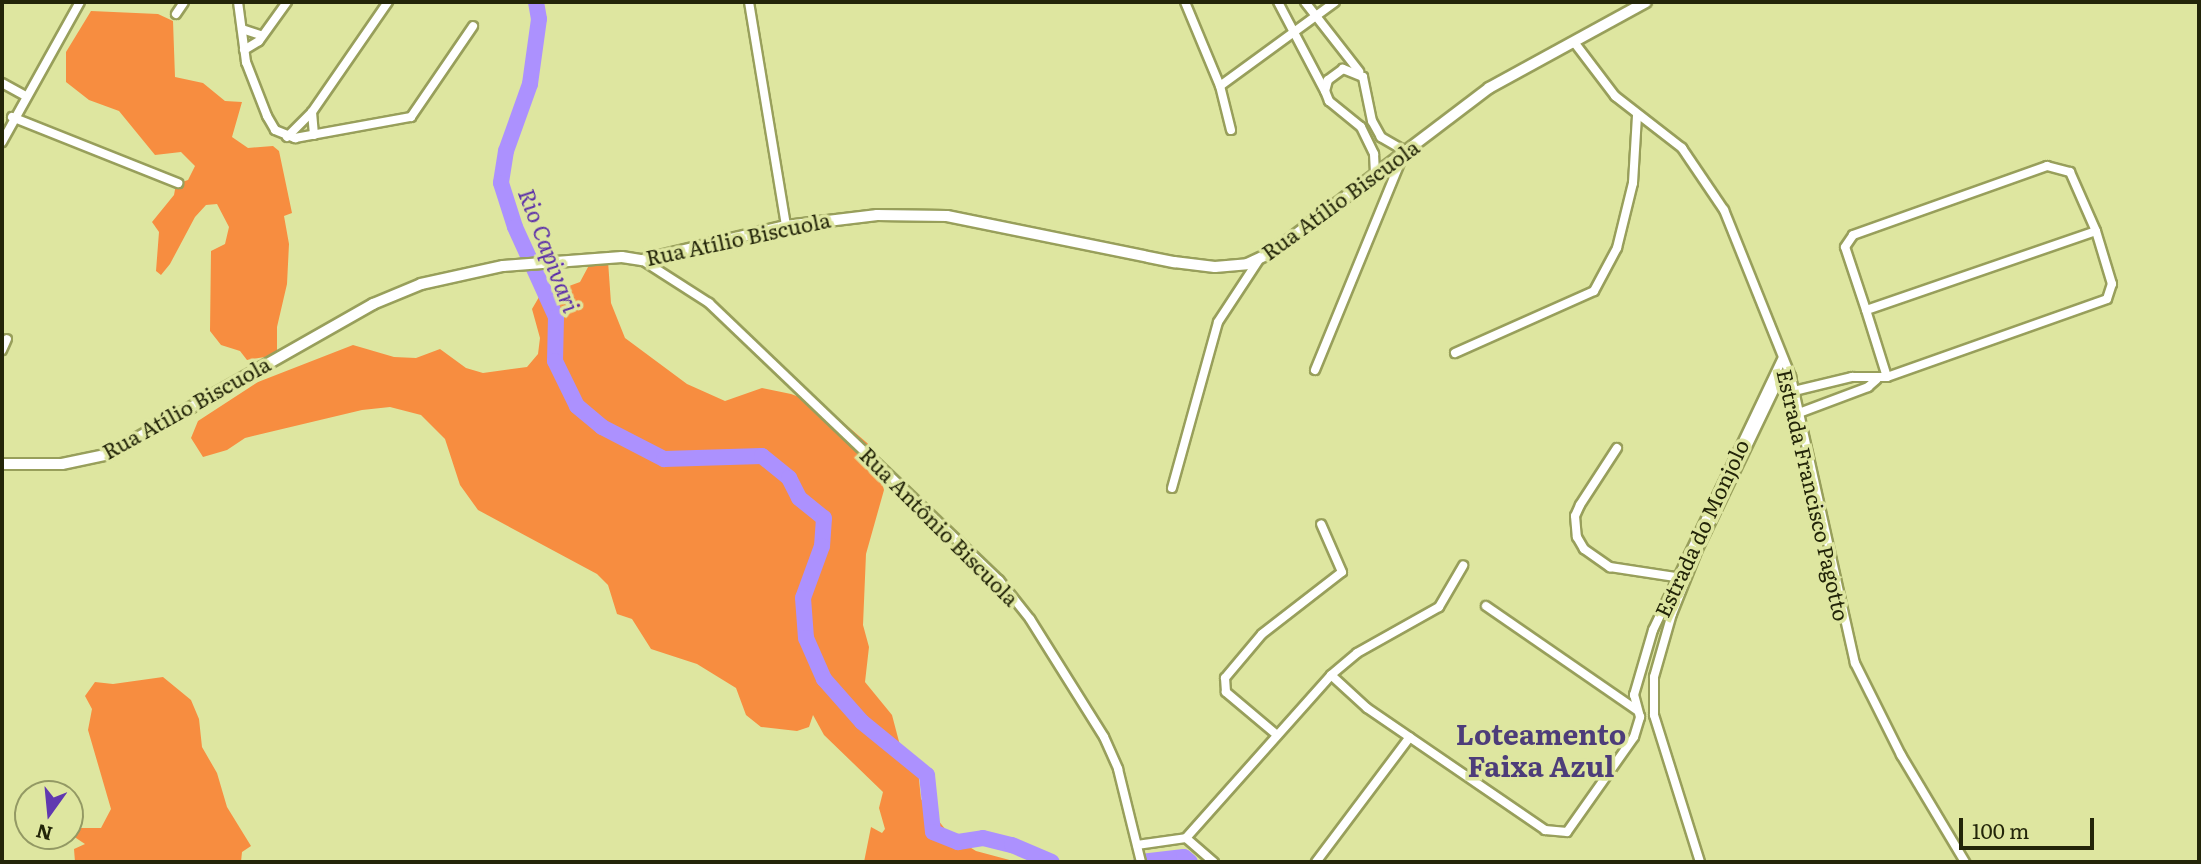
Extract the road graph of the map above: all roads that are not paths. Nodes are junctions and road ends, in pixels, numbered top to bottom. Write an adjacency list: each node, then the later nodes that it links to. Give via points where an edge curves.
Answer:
1 (80, 2): 24 (street)
2 (184, 2): 12 (street)
3 (239, 2): 15 (street)
4 (287, 2): 17 (street)
5 (388, 2): 25 (street)
6 (749, 2): 36 (street)
7 (1185, 2): 22 (street)
8 (1278, 2): 16 (street)
9 (1305, 2): 13 (street)
10 (1335, 2): 13 (street)
11 (1646, 2): 18 (street, Rua Atílio Biscuola)
12 (176, 14)
13 (1316, 16): 16 (street); 20 (street)
14 (473, 26): 29 (street, via 411,117)
15 (242, 29): 17 (street); 19 (street)
16 (1294, 32): 22 (street); 23 (street)
17 (261, 35): 19 (street)
18 (1574, 42): 26 (street, Estrada Francisco Pagotto, via 1615,96); 33 (street, Rua Atílio Biscuola, via 1489,88)
19 (244, 50): 31 (street, via 267,116 275,130)
20 (1363, 76): 23 (street, via 1343,69 1328,80); 33 (street, via 1372,121 1381,137)
21 (2, 83): 24 (street)
22 (1220, 86): 28 (street)
23 (1325, 91): 34 (street, via 1329,101 1361,127 1374,154)
24 (25, 96): 27 (street)
25 (312, 112): 29 (street); 31 (street)
26 (1637, 115): 43 (street, via 1633,183 1617,248 1594,291); 44 (street, Estrada Francisco Pagotto, via 1682,148 1706,180 1751,272)
27 (12, 117): 30 (street); 35 (street)
28 (1231, 130)
29 (314, 135): 31 (street)
30 (3, 136): 32 (street)
31 (287, 137)
32 (2, 142)
33 (1405, 151): 34 (street, Rua Atílio Biscuola); 45 (street)
34 (1375, 174): 39 (street, Rua Atílio Biscuola)
35 (178, 183)
36 (786, 226): 38 (street, Rua Atílio Biscuola); 39 (street, Rua Atílio Biscuola, via 850,216 947,216 1174,262 1215,267)
37 (2096, 231): 40 (street); 40 (street, via 2070,172 2047,166 1853,235 1845,247); 47 (street, via 2112,284 2107,299)
38 (642, 260): 52 (street, Rua Atílio Biscuola, via 523,265 448,277 396,293 109,454 62,464); 64 (street, Rua Antônio Biscuola, via 709,303 999,580 1030,619 1104,737 1118,769)
39 (1258, 261): 53 (street, via 1218,322)
40 (1866, 310): 47 (street)
41 (7, 339): 42 (street)
42 (2, 350)
43 (1455, 353)
44 (1783, 358): 46 (street, Estrada Francisco Pagotto); 56 (street, Estrada do Monjolo)
45 (1315, 370)
46 (1791, 377): 49 (street, Estrada Francisco Pagotto); 67 (street, via 1777,384 1698,550 1672,614 1654,677 1654,715)
47 (1887, 377): 48 (street)
48 (1876, 380): 49 (street, via 1852,377); 50 (street)
49 (1794, 391): 50 (street, Estrada Francisco Pagotto)
50 (1799, 414): 68 (street, Estrada Francisco Pagotto, via 1855,663 1901,755)
51 (1617, 448): 56 (street, via 1575,516 1577,537 1584,549 1610,567)
52 (2, 464)
53 (1172, 488)
54 (1321, 524): 61 (street, via 1342,565 1339,575 1256,639 1225,678 1226,692)
55 (1463, 566): 58 (street, via 1439,607 1357,653)
56 (1675, 577): 60 (street, Estrada do Monjolo)
57 (1486, 606): 59 (street)
58 (1331, 675): 61 (street); 62 (street, via 1367,708)
59 (1618, 698): 60 (street); 60 (street)
60 (1635, 703): 62 (street, Estrada do Monjolo, via 1634,737 1571,829 1561,834 1545,830)
61 (1278, 735): 63 (street)
62 (1410, 737): 66 (street)
63 (1186, 838): 64 (street); 65 (street)
64 (1139, 853)
65 (1214, 862)
66 (1316, 862)
67 (1700, 862)
68 (1965, 862)

